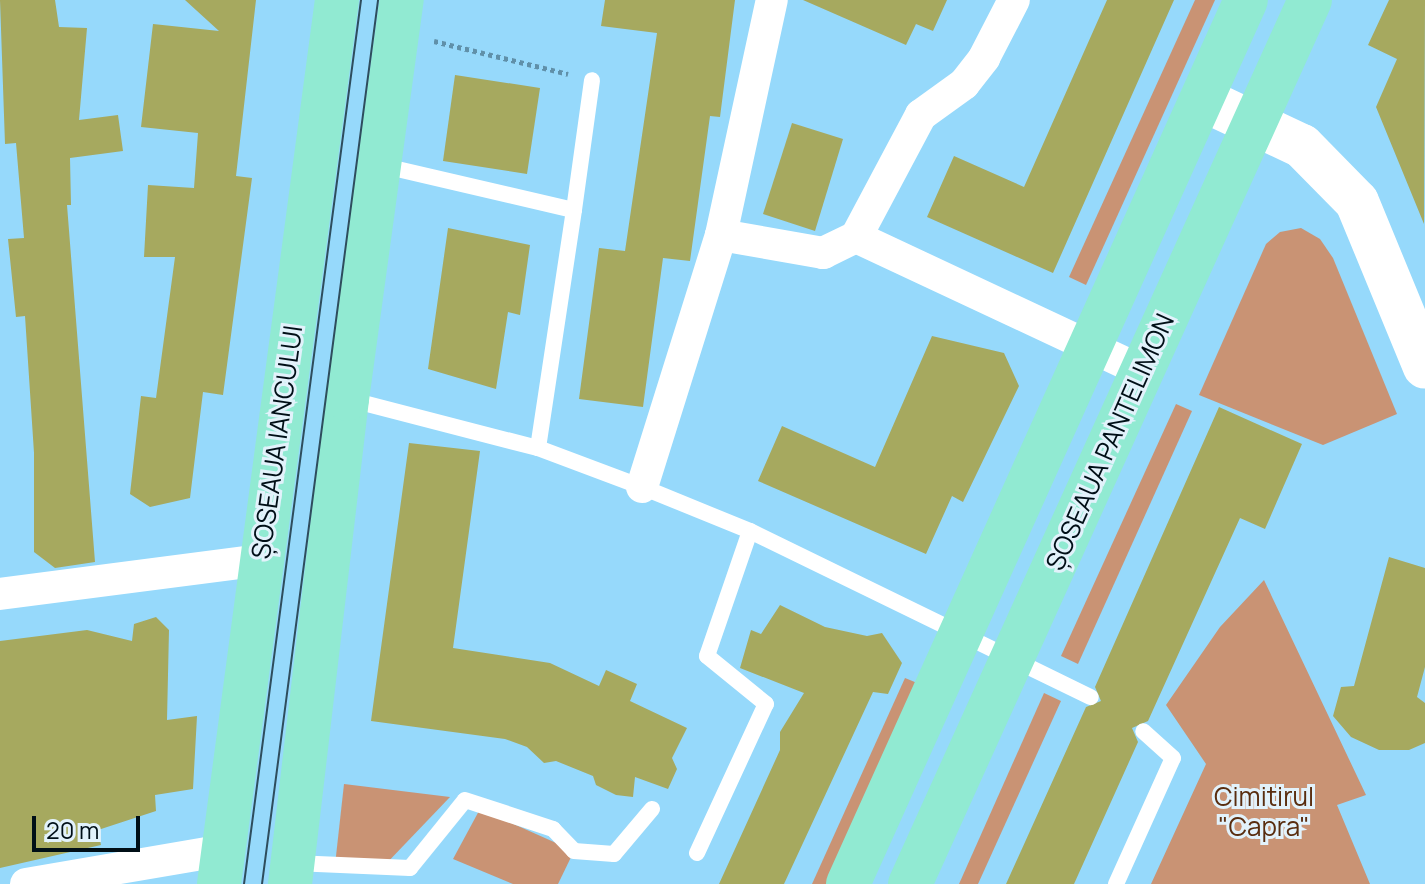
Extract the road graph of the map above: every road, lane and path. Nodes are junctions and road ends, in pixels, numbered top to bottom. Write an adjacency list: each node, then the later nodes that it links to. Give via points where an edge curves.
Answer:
1 (337, 0): 21 (main road, ȘOSEAUA IANCULUI)
2 (772, 0): 12 (street)
3 (1014, 0): 13 (street, via 964,84 921,115)
4 (1246, 0): 8 (main road)
5 (1310, 0): 9 (main road, ȘOSEAUA PANTELIMON)
6 (400, 16): 7 (path); 10 (main road)
7 (592, 80): 11 (lane)
8 (1202, 99): 9 (street); 14 (main road)
9 (1253, 123): 15 (street, via 1302,146 1357,202); 16 (main road, ȘOSEAUA PANTELIMON)
10 (380, 165): 11 (lane); 17 (main road)
11 (574, 210): 18 (lane)
12 (721, 235): 13 (street, via 823,253); 19 (street)
13 (856, 237): 14 (street)
14 (1090, 345): 16 (street); 23 (main road)
15 (1425, 367)
16 (1142, 371): 24 (main road, ȘOSEAUA PANTELIMON)
17 (347, 399): 18 (lane); 30 (main road)
18 (538, 448): 19 (lane)
19 (642, 487): 20 (lane)
20 (750, 531): 23 (lane); 28 (lane, via 707,656 766,704)
21 (261, 560): 22 (street); 29 (main road, ȘOSEAUA IANCULUI)
22 (0, 594)
23 (960, 636): 24 (lane); 32 (main road)
24 (1011, 659): 25 (lane); 33 (main road, ȘOSEAUA PANTELIMON)
25 (1091, 697)
26 (1143, 731): 34 (lane, via 1173,758)
27 (652, 809): 30 (lane, via 614,854 574,851 553,829 465,800 410,868)
28 (697, 853)
29 (221, 867): 31 (street)
30 (292, 874)
31 (26, 884)
32 (848, 884)
33 (910, 884)
34 (1116, 884)

